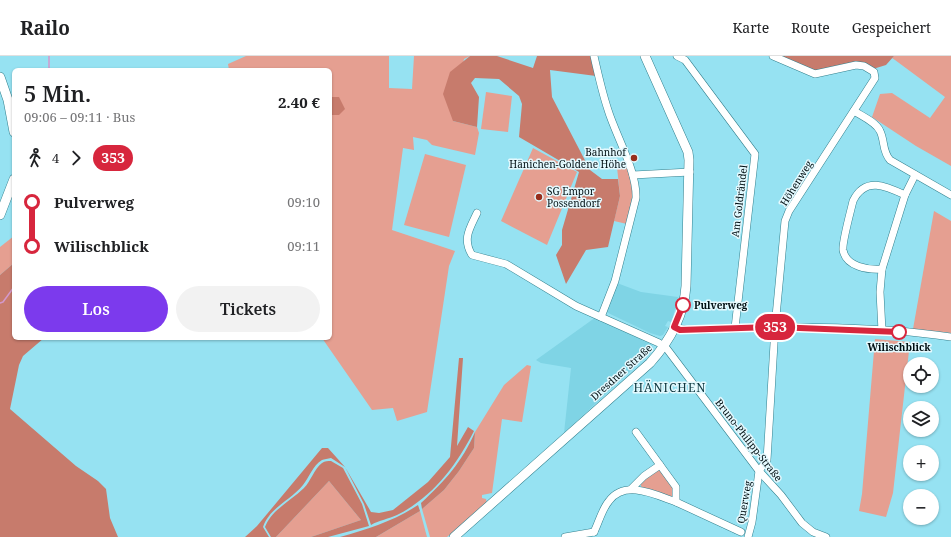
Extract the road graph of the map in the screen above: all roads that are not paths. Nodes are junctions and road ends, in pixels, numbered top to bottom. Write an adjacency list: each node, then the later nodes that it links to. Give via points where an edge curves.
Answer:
1 (594, 56): 9 (street, via 607,109)
2 (644, 56): 8 (main road, Dresdner Straße, via 688,152)
3 (677, 56): 20 (street, Am Goldrändel, via 684,60 755,154)
4 (774, 56): 6 (street, Höhenweg, via 815,74 856,65 874,72 875,78)
5 (0, 77): 7 (main road)
6 (854, 111): 10 (street, via 880,131 884,152 890,160); 19 (street, Höhenweg, via 785,221)
7 (12, 121)
8 (690, 172): 9 (street); 18 (main road, Dresdner Straße, via 684,301)
9 (634, 175): 17 (street, via 636,198 613,286)
10 (915, 175): 12 (street); 13 (street)
11 (12, 185): 15 (main road)
12 (905, 195): 16 (street); 16 (street, via 877,185 868,186 856,194 853,201 843,249 846,257 854,264)
13 (951, 195)
14 (477, 213): 17 (street, via 468,234 467,246 472,255 506,264 562,298)
15 (0, 215)
16 (882, 269): 21 (street)
17 (601, 317): 23 (street)
18 (674, 327): 20 (street, via 686,330); 23 (main road, Dresdner Straße)
19 (775, 327): 20 (street); 21 (street); 26 (street, Höhenweg, via 767,460)
20 (735, 328)
21 (882, 331): 22 (street)
22 (951, 337)
23 (664, 347): 26 (street, Bruno-Philipp-Straße); 31 (main road, Dresdner Straße, via 650,363)
24 (636, 432): 25 (street)
25 (660, 465): 27 (street); 28 (street, via 676,487)
26 (759, 471): 33 (street, Querweg); 34 (street, Bruno-Philipp-Straße, via 802,523 813,532)
27 (631, 489): 28 (street); 30 (street, via 615,494 608,501)
28 (676, 502): 29 (street)
29 (741, 532)
30 (595, 534): 32 (street)
31 (454, 537)
32 (565, 537)
33 (748, 537)
34 (826, 537)

